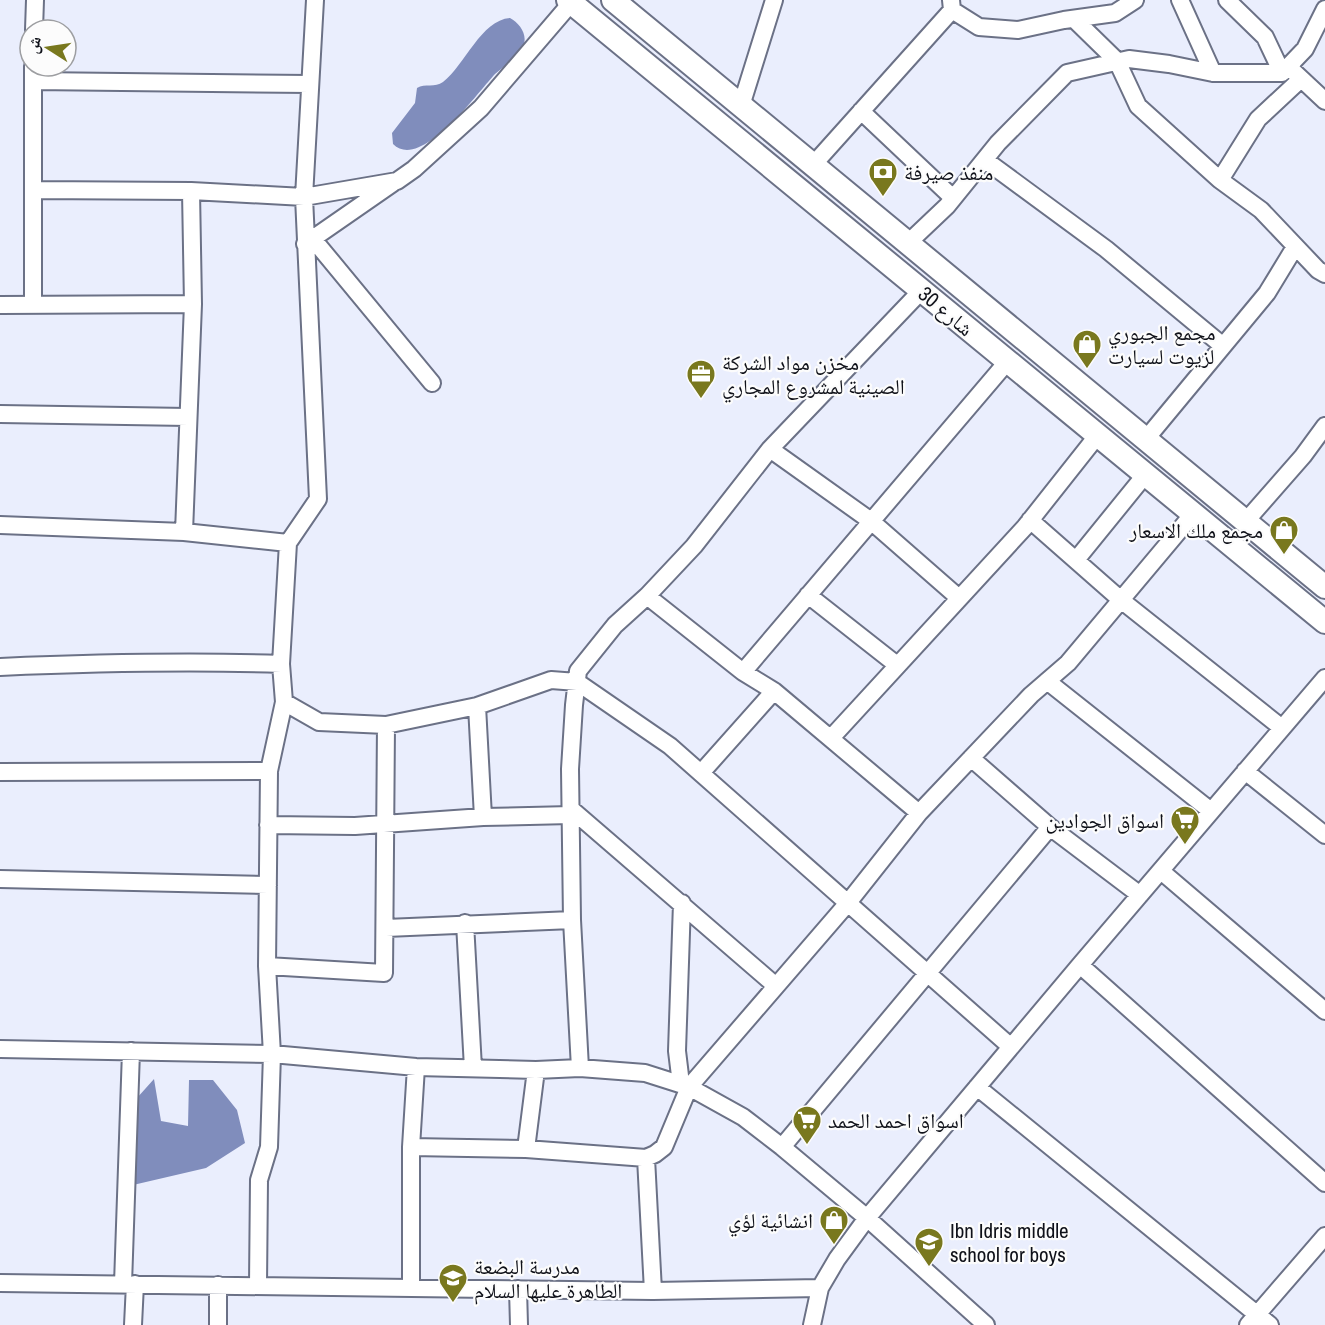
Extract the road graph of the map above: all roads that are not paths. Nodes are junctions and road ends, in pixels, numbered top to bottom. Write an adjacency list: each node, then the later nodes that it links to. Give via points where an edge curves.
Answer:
1 (35, 0): 11 (street)
2 (315, 0): 20 (street)
3 (774, 0): 22 (street)
4 (1135, 0): 12 (street, via 1115,13)
5 (1180, 0): 16 (street)
6 (1227, 0): 15 (street, via 1265,37)
7 (570, 1): 13 (street, شارع 30); 27 (street, via 481,108)
8 (617, 3): 13 (street, via 607,9); 22 (street, شارع 30)
9 (951, 5): 12 (street, via 980,27 1018,30); 23 (street)
10 (1325, 9): 15 (street, via 1305,49)
11 (34, 18)
12 (1074, 18): 14 (street)
13 (601, 27): 36 (street, شارع 30)
14 (1117, 62): 16 (street, via 1129,59 1169,63); 24 (street, via 1067,73); 26 (street, via 1138,106)
15 (1285, 70): 16 (street); 19 (street)
16 (1213, 73)
17 (78, 76): 20 (street)
18 (33, 78): 28 (street)
19 (1301, 79): 21 (street); 26 (street, via 1258,119)
20 (310, 84): 30 (street)
21 (1325, 101)
22 (741, 106): 25 (street, شارع 30)
23 (861, 111): 25 (street); 31 (street)
24 (985, 160): 31 (street); 40 (street, via 1106,249)
25 (813, 165): 33 (street, شارع 30)
26 (1220, 180): 34 (street, via 1261,210)
27 (397, 181): 30 (street); 32 (street)
28 (33, 190): 29 (street); 39 (street)
29 (191, 191): 30 (street); 37 (street)
30 (303, 197): 32 (street)
31 (953, 198): 33 (street)
32 (309, 242): 42 (street); 56 (street, via 318,499)
33 (908, 243): 47 (street, شارع 30)
34 (1295, 247): 35 (street); 40 (street, via 1268,293)
35 (1325, 274)
36 (921, 291): 41 (street, شارع 30); 48 (street)
37 (193, 304): 39 (street); 44 (street)
38 (0, 305): 39 (street)
39 (33, 305)
40 (1223, 346): 47 (street)
41 (1007, 362): 46 (street, شارع 30); 52 (street)
42 (432, 383)
43 (0, 414): 44 (street)
44 (188, 417): 55 (street)
45 (1324, 429): 53 (street)
46 (1097, 436): 49 (street, شارع 30); 51 (street)
47 (1146, 439): 53 (street, شارع 30)
48 (770, 449): 52 (street); 60 (street, via 693,546)
49 (1145, 475): 50 (street, شارع 30); 57 (street)
50 (1193, 514): 62 (street); 63 (street, شارع 30)
51 (1030, 520): 57 (street); 61 (street)
52 (871, 521): 59 (street); 61 (street)
53 (1246, 521): 58 (street, شارع 30)
54 (0, 525): 55 (street)
55 (184, 532): 56 (street)
56 (288, 543): 64 (street)
57 (1076, 560): 62 (street)
58 (1325, 586)
59 (808, 595): 65 (street); 67 (street)
60 (647, 596): 67 (street); 70 (street, via 615,625 579,671)
61 (959, 598): 65 (street)
62 (1121, 600): 69 (street, via 1068,663); 75 (street)
63 (1325, 622)
64 (282, 664): 66 (street, via 83,663); 72 (street)
65 (897, 665): 76 (street)
66 (0, 667)
67 (743, 672): 71 (street)
68 (1325, 678): 75 (street)
69 (1047, 681): 77 (street); 82 (street)
70 (577, 682): 73 (street, via 551,680); 81 (street, via 670,746); 83 (street, via 570,768)
71 (774, 691): 76 (street); 81 (street)
72 (284, 702): 74 (street, via 319,722); 78 (street)
73 (477, 706): 74 (street); 85 (street)
74 (386, 725): 86 (street)
75 (1282, 728): 79 (street)
76 (831, 738): 84 (street)
77 (971, 758): 84 (street); 88 (street)
78 (269, 771): 80 (street); 87 (street)
79 (1245, 771): 82 (street); 89 (street)
80 (0, 772)
81 (701, 774): 95 (street)
82 (1211, 811): 90 (street)
83 (571, 812): 85 (street); 94 (street); 96 (street)
84 (919, 813): 95 (street)
85 (483, 817): 86 (street)
86 (384, 823): 87 (street); 98 (street)
87 (268, 825): 92 (street)
88 (1050, 827): 93 (street); 101 (street)
89 (1325, 835)
90 (1161, 871): 93 (street); 103 (street)
91 (0, 879): 92 (street)
92 (268, 885): 100 (street)
93 (1140, 895): 99 (street)
94 (682, 903): 102 (street); 112 (street, via 677,1051)
95 (847, 904): 101 (street); 102 (street)
96 (572, 920): 97 (street); 110 (street)
97 (465, 923): 98 (street); 109 (street)
98 (386, 928): 100 (street, via 384,973)
99 (1080, 965): 104 (street); 118 (street)
100 (267, 966): 107 (street)
101 (927, 972): 104 (street); 115 (street)
102 (776, 986): 112 (street)
103 (1325, 1011)
104 (1011, 1047): 113 (street)
105 (0, 1049): 106 (street)
106 (132, 1051): 107 (street); 122 (street)
107 (272, 1054): 108 (street); 124 (street, via 269,1147 259,1180)
108 (416, 1067): 109 (street); 114 (street)
109 (473, 1068): 111 (street)
110 (580, 1068): 111 (street); 112 (street, via 645,1073)
111 (536, 1070): 116 (street)
112 (685, 1086): 115 (street, via 743,1117); 117 (street, via 664,1147)
113 (977, 1088): 119 (street); 129 (street)
114 (411, 1147): 116 (street); 125 (street)
115 (782, 1147): 119 (street)
116 (526, 1149): 117 (street)
117 (646, 1158): 128 (street)
118 (1325, 1183)
119 (867, 1218): 126 (street); 134 (street)
120 (1325, 1236): 129 (street)
121 (0, 1283): 122 (street)
122 (129, 1284): 123 (street); 130 (street)
123 (218, 1284): 124 (street); 131 (street)
124 (258, 1285): 125 (street)
125 (411, 1287): 127 (street)
126 (819, 1288): 128 (street); 133 (street)
127 (519, 1289): 128 (street); 132 (street)
128 (653, 1291)
129 (1258, 1321)
130 (133, 1325)
131 (218, 1325)
132 (519, 1325)
133 (812, 1325)
134 (986, 1325)

